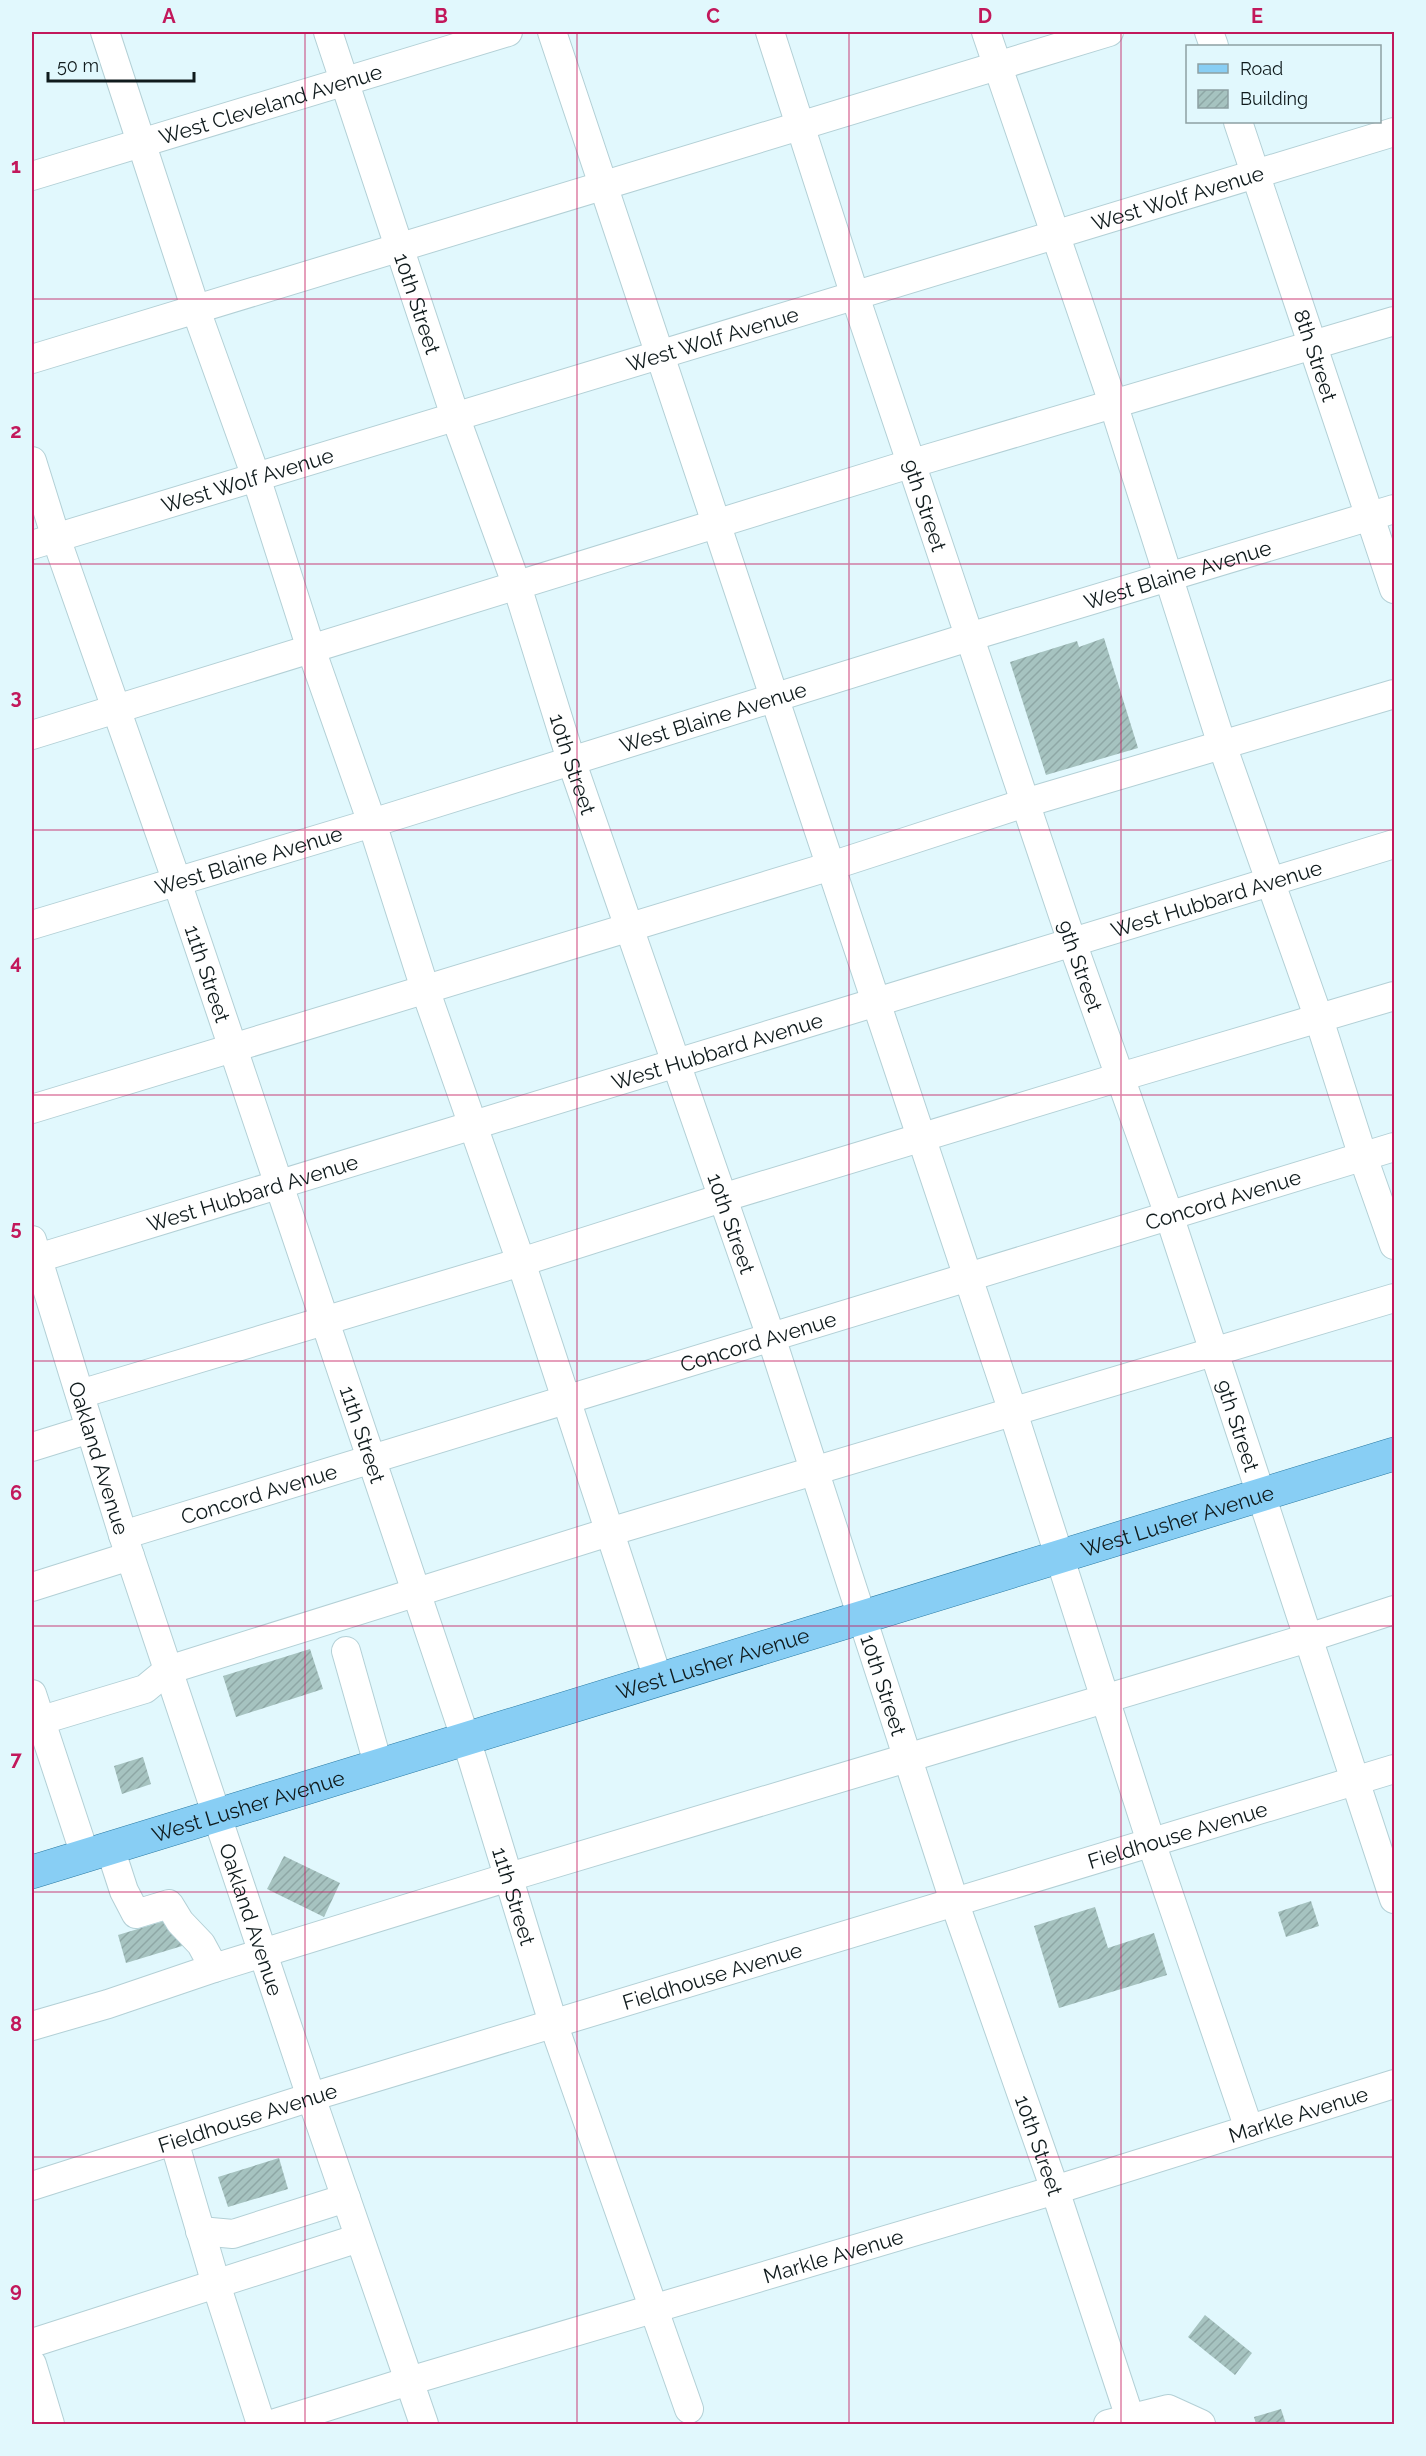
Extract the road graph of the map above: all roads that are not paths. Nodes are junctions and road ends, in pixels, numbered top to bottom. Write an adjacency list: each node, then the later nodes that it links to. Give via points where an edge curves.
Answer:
1 (105, 32): 13 (street)
2 (328, 32): 9 (street, 10th Street)
3 (508, 32): 9 (street, West Cleveland Avenue)
4 (552, 32): 16 (street)
5 (770, 32): 11 (street, 9th Street)
6 (986, 32): 8 (street)
7 (1109, 32): 8 (street)
8 (997, 66): 11 (street); 17 (street)
9 (344, 82): 13 (street, West Cleveland Avenue); 18 (street, 10th Street)
10 (1238, 123): 14 (street, 8th Street)
11 (800, 124): 16 (street); 19 (street, 9th Street)
12 (1395, 132): 14 (street, West Wolf Avenue)
13 (142, 143): 15 (street, West Cleveland Avenue); 20 (street)
14 (1255, 174): 17 (street, West Wolf Avenue); 22 (street, 8th Street)
15 (32, 176)
16 (603, 184): 18 (street); 23 (street)
17 (1054, 236): 19 (street, West Wolf Avenue); 25 (street)
18 (399, 246): 20 (street); 26 (street, 10th Street)
19 (855, 296): 23 (street, West Wolf Avenue); 28 (street, 9th Street)
20 (196, 310): 24 (street); 29 (street)
21 (1395, 321): 22 (street)
22 (1313, 346): 25 (street); 30 (street, 8th Street)
23 (660, 355): 26 (street, West Wolf Avenue); 31 (street)
24 (32, 359)
25 (1113, 403): 28 (street); 33 (street)
26 (455, 416): 29 (street, West Wolf Avenue); 34 (street, 10th Street)
27 (32, 461): 32 (street, 11th Street)
28 (913, 463): 31 (street); 36 (street, 9th Street)
29 (256, 477): 32 (street, West Wolf Avenue); 37 (street)
30 (1382, 513): 33 (street, West Blaine Avenue); 35 (street, 8th Street)
31 (717, 524): 34 (street); 39 (street)
32 (44, 542): 40 (street, 11th Street)
33 (1167, 577): 36 (street, West Blaine Avenue); 42 (street)
34 (517, 586): 37 (street); 43 (street, 10th Street)
35 (1395, 589)
36 (969, 637): 39 (street, West Blaine Avenue); 44 (street, 9th Street)
37 (311, 649): 40 (street); 45 (street)
38 (1395, 694): 42 (street)
39 (774, 697): 43 (street, West Blaine Avenue); 47 (street)
40 (116, 710): 41 (street); 48 (street, 11th Street)
41 (32, 735)
42 (1222, 746): 44 (street); 49 (street)
43 (571, 760): 45 (street, West Blaine Avenue); 51 (street, 10th Street)
44 (1025, 803): 47 (street); 52 (street, 9th Street)
45 (372, 824): 48 (street, West Blaine Avenue); 53 (street)
46 (1395, 844): 49 (street, West Hubbard Avenue)
47 (831, 866): 51 (street); 55 (street)
48 (177, 882): 50 (street, West Blaine Avenue); 57 (street, 11th Street)
49 (1270, 882): 52 (street, West Hubbard Avenue); 56 (street)
50 (32, 926)
51 (628, 927): 53 (street); 58 (street, 10th Street)
52 (1072, 942): 55 (street, West Hubbard Avenue); 59 (street, 9th Street)
53 (424, 989): 57 (street); 61 (street)
54 (1395, 996): 56 (street)
55 (876, 1002): 58 (street, West Hubbard Avenue); 62 (street)
56 (1319, 1019): 59 (street); 64 (street)
57 (232, 1047): 60 (street); 65 (street, 11th Street)
58 (675, 1063): 61 (street, West Hubbard Avenue); 66 (street, 10th Street)
59 (1120, 1077): 62 (street); 67 (street, 9th Street)
60 (32, 1109)
61 (471, 1125): 65 (street, West Hubbard Avenue); 70 (street)
62 (921, 1138): 66 (street); 71 (street)
63 (1395, 1147): 64 (street, Concord Avenue)
64 (1363, 1156): 67 (street, Concord Avenue); 68 (street)
65 (278, 1184): 69 (street, West Hubbard Avenue); 74 (street, 11th Street)
66 (722, 1198): 70 (street); 75 (street, 10th Street)
67 (1169, 1215): 71 (street, Concord Avenue); 76 (street, 9th Street)
68 (1395, 1245)
69 (35, 1249): 73 (street, Oakland Avenue)
70 (521, 1262): 74 (street); 78 (street)
71 (968, 1277): 75 (street, Concord Avenue); 79 (street)
72 (1395, 1298): 76 (street)
73 (42, 1304): 77 (street, Oakland Avenue)
74 (324, 1321): 77 (street); 83 (street, 11th Street)
75 (771, 1337): 78 (street, Concord Avenue); 84 (street, 10th Street)
76 (1215, 1352): 79 (street); 85 (street, 9th Street)
77 (80, 1394): 80 (street, Oakland Avenue)
78 (567, 1400): 83 (street, Concord Avenue); 86 (street)
79 (1013, 1412): 84 (street); 88 (street)
80 (90, 1429): 81 (street); 87 (street, Oakland Avenue)
81 (32, 1447)
82 (1395, 1454): 85 (main road, West Lusher Avenue)
83 (370, 1459): 87 (street, Concord Avenue); 90 (street, 11th Street)
84 (813, 1470): 86 (street); 92 (street, 10th Street)
85 (1262, 1495): 88 (main road, West Lusher Avenue); 93 (street, 9th Street)
86 (609, 1532): 90 (street); 96 (street)
87 (126, 1546): 89 (street, Concord Avenue); 95 (street, Oakland Avenue)
88 (1059, 1557): 92 (main road, West Lusher Avenue); 98 (street)
89 (32, 1587)
90 (416, 1592): 95 (street); 100 (street, 11th Street)
91 (1395, 1610): 93 (street)
92 (861, 1617): 96 (main road, West Lusher Avenue); 101 (street, 10th Street)
93 (1308, 1638): 98 (street); 104 (street, 9th Street)
94 (346, 1651): 102 (street)
95 (168, 1670): 99 (street, via 145,1689); 105 (street, Oakland Avenue)
96 (658, 1679): 100 (main road, West Lusher Avenue)
97 (32, 1694): 99 (street)
98 (1106, 1698): 101 (street); 106 (street)
99 (36, 1722): 107 (street)
100 (466, 1737): 102 (main road, West Lusher Avenue); 109 (street, 11th Street)
101 (907, 1757): 109 (street); 111 (street, 10th Street)
102 (378, 1764): 105 (main road, West Lusher Avenue)
103 (1395, 1768): 104 (street, Fieldhouse Avenue)
104 (1354, 1781): 106 (street, Fieldhouse Avenue); 110 (street, 9th Street)
105 (217, 1814): 107 (main road, West Lusher Avenue); 112 (street, Oakland Avenue)
106 (1151, 1842): 111 (street, Fieldhouse Avenue); 118 (street)
107 (97, 1852): 108 (main road, West Lusher Avenue); 113 (street, via 136,1914 169,1904 201,1944)
108 (32, 1872)
109 (509, 1877): 112 (street); 114 (street, 11th Street)
110 (1395, 1899)
111 (954, 1901): 114 (street, Fieldhouse Avenue); 121 (street, 10th Street)
112 (263, 1953): 113 (street); 117 (street, Oakland Avenue)
113 (214, 1968): 115 (street)
114 (553, 2024): 117 (street, Fieldhouse Avenue); 126 (street, 11th Street)
115 (32, 2026)
116 (1395, 2084): 118 (street, Markle Avenue)
117 (311, 2097): 119 (street, Fieldhouse Avenue); 122 (street, Oakland Avenue)
118 (1249, 2129): 121 (street, Markle Avenue)
119 (174, 2142): 120 (street, Fieldhouse Avenue); 123 (street)
120 (32, 2186)
121 (1055, 2190): 126 (street, Markle Avenue); 131 (street, 10th Street)
122 (346, 2198): 123 (street, via 233,2234); 124 (street, Oakland Avenue)
123 (200, 2231): 125 (street)
124 (359, 2238): 125 (street); 129 (street, Oakland Avenue)
125 (216, 2284): 127 (street); 133 (street)
126 (655, 2308): 129 (street, Markle Avenue); 130 (street, 11th Street)
127 (32, 2343)
128 (32, 2364): 132 (street)
129 (409, 2381): 134 (street, Markle Avenue); 135 (street, Oakland Avenue)
130 (689, 2409)
131 (1119, 2421): 136 (street, via 1168,2409)
132 (50, 2424)
133 (261, 2424)
134 (272, 2424)
135 (424, 2424)
136 (1201, 2424)

